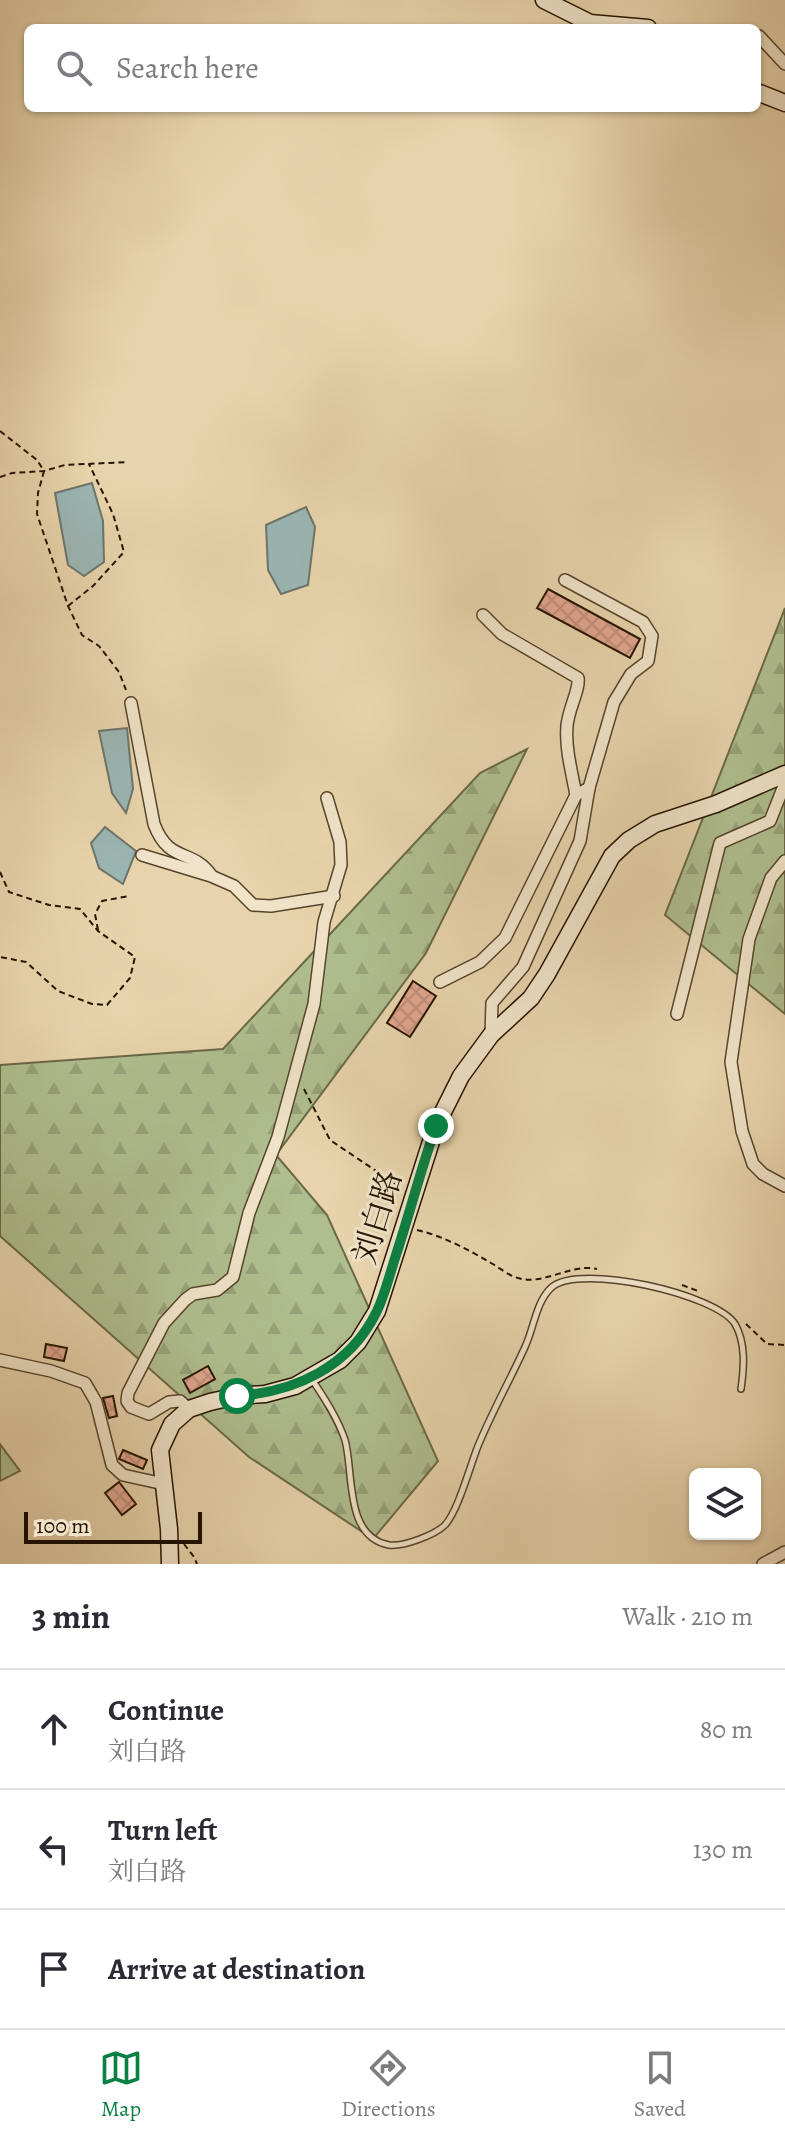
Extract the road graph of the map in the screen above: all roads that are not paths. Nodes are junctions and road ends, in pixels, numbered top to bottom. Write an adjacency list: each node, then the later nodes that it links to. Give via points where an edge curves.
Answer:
1 (544, 0): 2 (street)
2 (602, 24)
3 (761, 38): 4 (street)
4 (785, 64)
5 (761, 94): 6 (street)
6 (785, 103)
7 (565, 580): 12 (street, via 643,622 652,636 648,661 631,674 614,702)
8 (483, 615): 13 (street, via 502,634 578,678 566,727)
9 (131, 703): 17 (street, via 159,838 168,849 203,865)
10 (785, 774): 21 (street, 刘白路, via 655,824 629,840 612,856 531,998)
11 (785, 783): 20 (street, via 770,821 720,843)
12 (589, 788): 13 (street); 21 (street, via 580,841 523,967 492,1003)
13 (576, 795): 19 (street, via 505,938 480,962)
14 (327, 798): 18 (street, via 340,842)
15 (142, 855): 17 (street)
16 (785, 861): 22 (street, via 771,878 749,939 731,1062 753,1164)
17 (211, 876): 18 (street, via 234,886 253,905)
18 (334, 896): 26 (street, via 324,922 314,1004 298,1065 233,1277 217,1290 193,1294 164,1323 127,1401 149,1414 169,1402 180,1401)
19 (440, 982)
20 (677, 1014)
21 (491, 1035): 24 (street, 刘白路, via 461,1076 436,1126 377,1311 340,1360)
22 (785, 1186)
23 (0, 1360): 27 (street, via 85,1383 96,1402 112,1465 123,1475)
24 (310, 1377): 25 (lane, via 345,1441 359,1520 367,1535 389,1545 419,1540 445,1525 541,1301 565,1280 633,1281 699,1299 733,1321 741,1337); 26 (street, 刘白路, via 280,1390)
25 (741, 1389)
26 (189, 1409): 27 (street, via 172,1424 160,1450)
27 (164, 1484): 29 (street)
28 (785, 1552): 30 (street)
29 (170, 1564)
30 (763, 1564)

